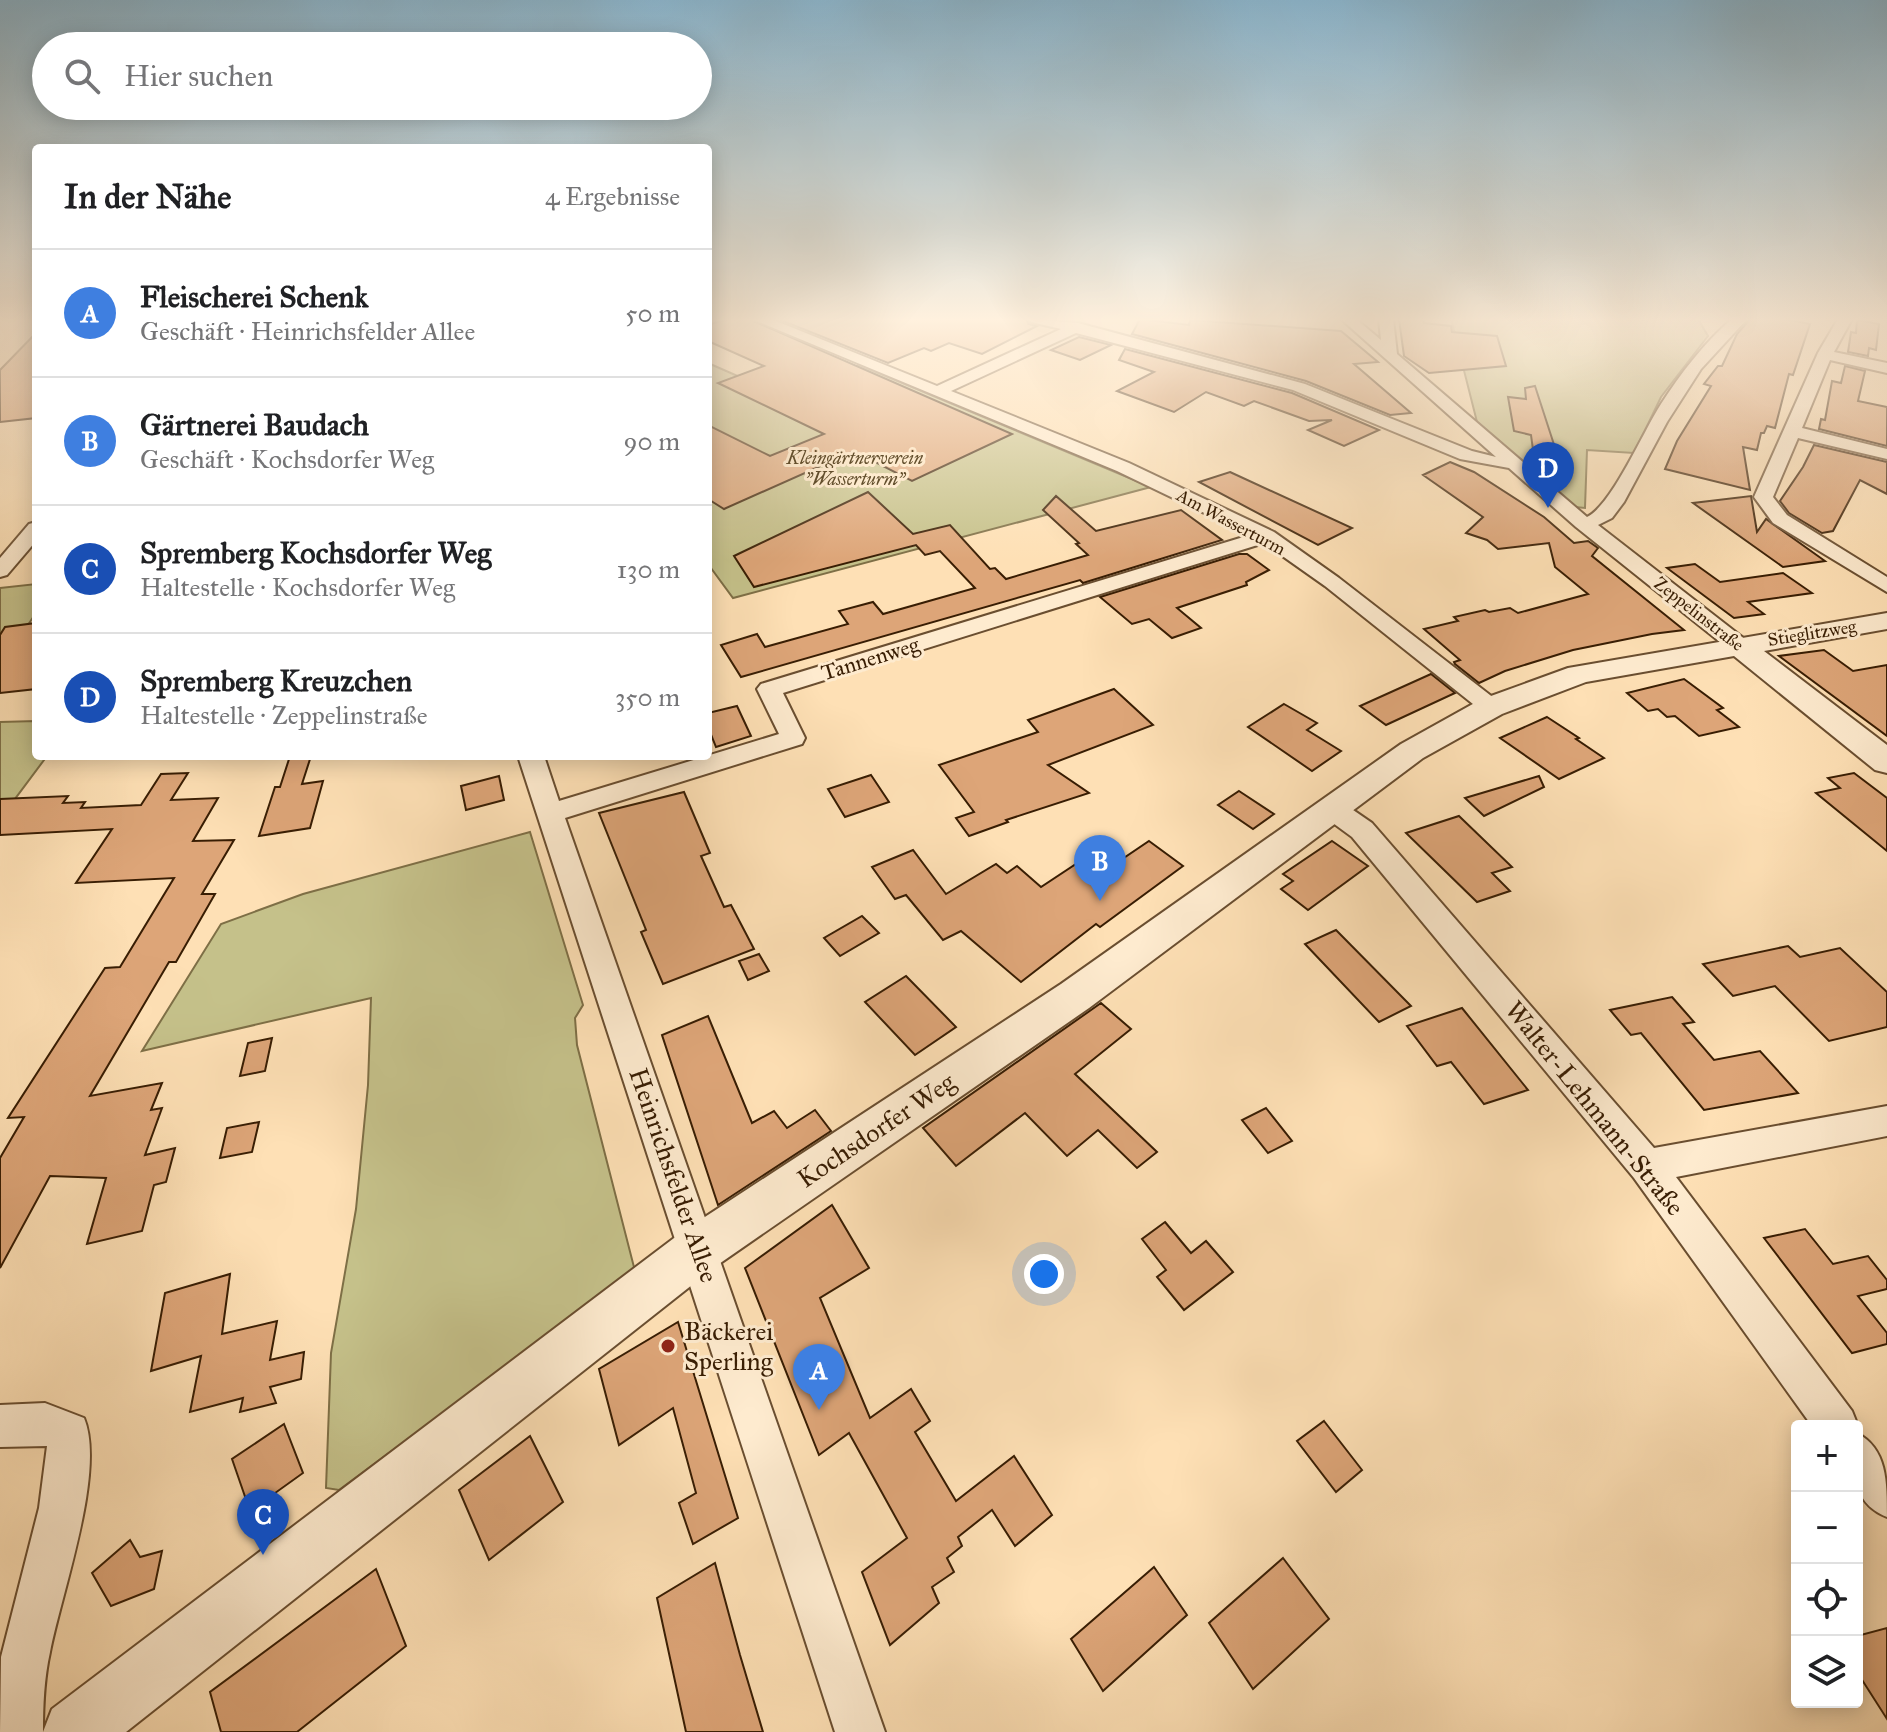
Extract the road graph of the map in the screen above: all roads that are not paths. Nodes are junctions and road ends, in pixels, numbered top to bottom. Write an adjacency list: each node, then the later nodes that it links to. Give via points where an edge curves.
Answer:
1 (960, 400): 11 (street, Am Wasserturm, via 1123,467)
2 (1331, 400): 8 (street, via 1466,455)
3 (1440, 400): 8 (street, Zeppelinstraße)
4 (1674, 400): 9 (street, via 1607,513)
5 (1806, 400): 6 (street)
6 (1792, 431): 7 (street); 13 (street, via 1763,497 1780,519)
7 (1887, 454)
8 (1513, 463): 9 (street, Zeppelinstraße)
9 (1583, 523): 15 (street, Zeppelinstraße)
10 (32, 533): 12 (street)
11 (1267, 536): 16 (street, Am Wasserturm); 20 (street, Tannenweg, via 769,689 793,738)
12 (0, 571)
13 (1887, 586)
14 (1887, 621): 15 (street, Stieglitzweg)
15 (1738, 645): 16 (street, Kochsdorfer Weg, via 1579,674); 18 (street, Zeppelinstraße)
16 (1491, 707): 19 (street, Kochsdorfer Weg, via 1412,751)
17 (532, 760): 20 (street, Heinrichsfelder Allee)
18 (1887, 762)
19 (1331, 808): 22 (street, Walter-Lehmann-Straße, via 1362,830); 23 (street, Kochsdorfer Weg, via 1075,996)
20 (551, 813): 23 (street, Heinrichsfelder Allee)
21 (1887, 1121): 22 (street)
22 (1647, 1166): 24 (street, Walter-Lehmann-Straße)
23 (699, 1249): 29 (street, Kochsdorfer Weg); 30 (street, Heinrichsfelder Allee)
24 (1833, 1420)
25 (0, 1426): 28 (street, via 45,1424 69,1433 69,1471 28,1644)
26 (1863, 1462): 27 (street)
27 (1887, 1495)
28 (18, 1732)
29 (75, 1732)
30 (860, 1732)

